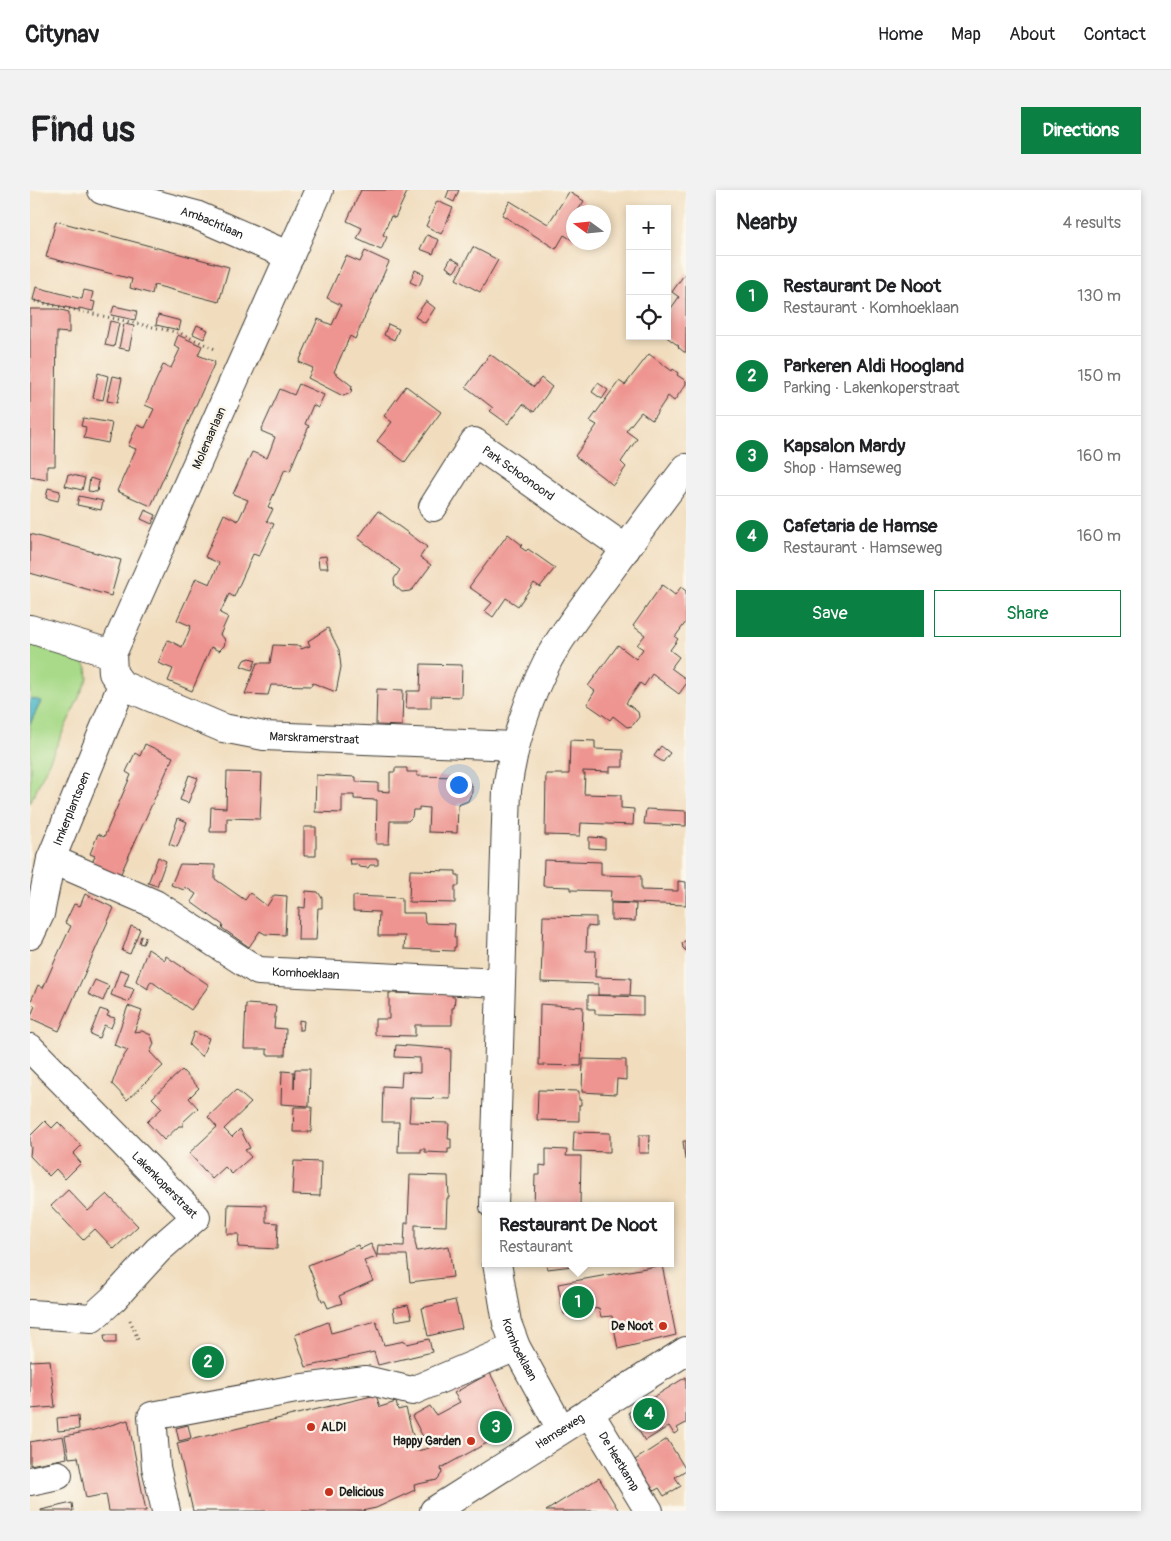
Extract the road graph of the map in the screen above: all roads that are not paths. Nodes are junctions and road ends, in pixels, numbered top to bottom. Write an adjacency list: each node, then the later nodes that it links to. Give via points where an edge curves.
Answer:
1 (102, 190): 3 (street, Ambachtlaan, via 196,215)
2 (319, 190): 3 (street, Molenaarlaan)
3 (290, 256): 8 (street, Molenaarlaan)
4 (686, 468): 6 (street)
5 (433, 507): 6 (street, Park Schoonoord, via 474,442)
6 (626, 549): 10 (street, via 549,659)
7 (30, 629): 8 (street)
8 (112, 654): 9 (street, via 113,673)
9 (122, 685): 10 (street, Marskramerstraat, via 223,728 264,736); 11 (street, Imkerplantsoen)
10 (514, 746): 13 (street, via 507,790)
11 (51, 859): 12 (street, Imkerplantsoen, via 40,914); 13 (street, Komhoeklaan, via 155,904 258,971)
12 (30, 935)
13 (500, 983): 15 (street)
14 (30, 1048): 17 (street, Lakenkoperstraat, via 196,1217 158,1250 92,1318)
15 (494, 1202)
16 (498, 1267): 18 (street, Komhoeklaan, via 504,1308)
17 (30, 1314)
18 (516, 1348): 21 (street, Komhoeklaan); 24 (street, via 412,1391 366,1380 296,1389 152,1416 156,1467)
19 (686, 1351): 20 (street, Hamseweg)
20 (589, 1412): 21 (street, Hamseweg); 26 (street, De Heetkamp)
21 (561, 1429): 25 (street, Hamseweg)
22 (58, 1475): 23 (street)
23 (30, 1481)
24 (166, 1511)
25 (434, 1511)
26 (649, 1511)

